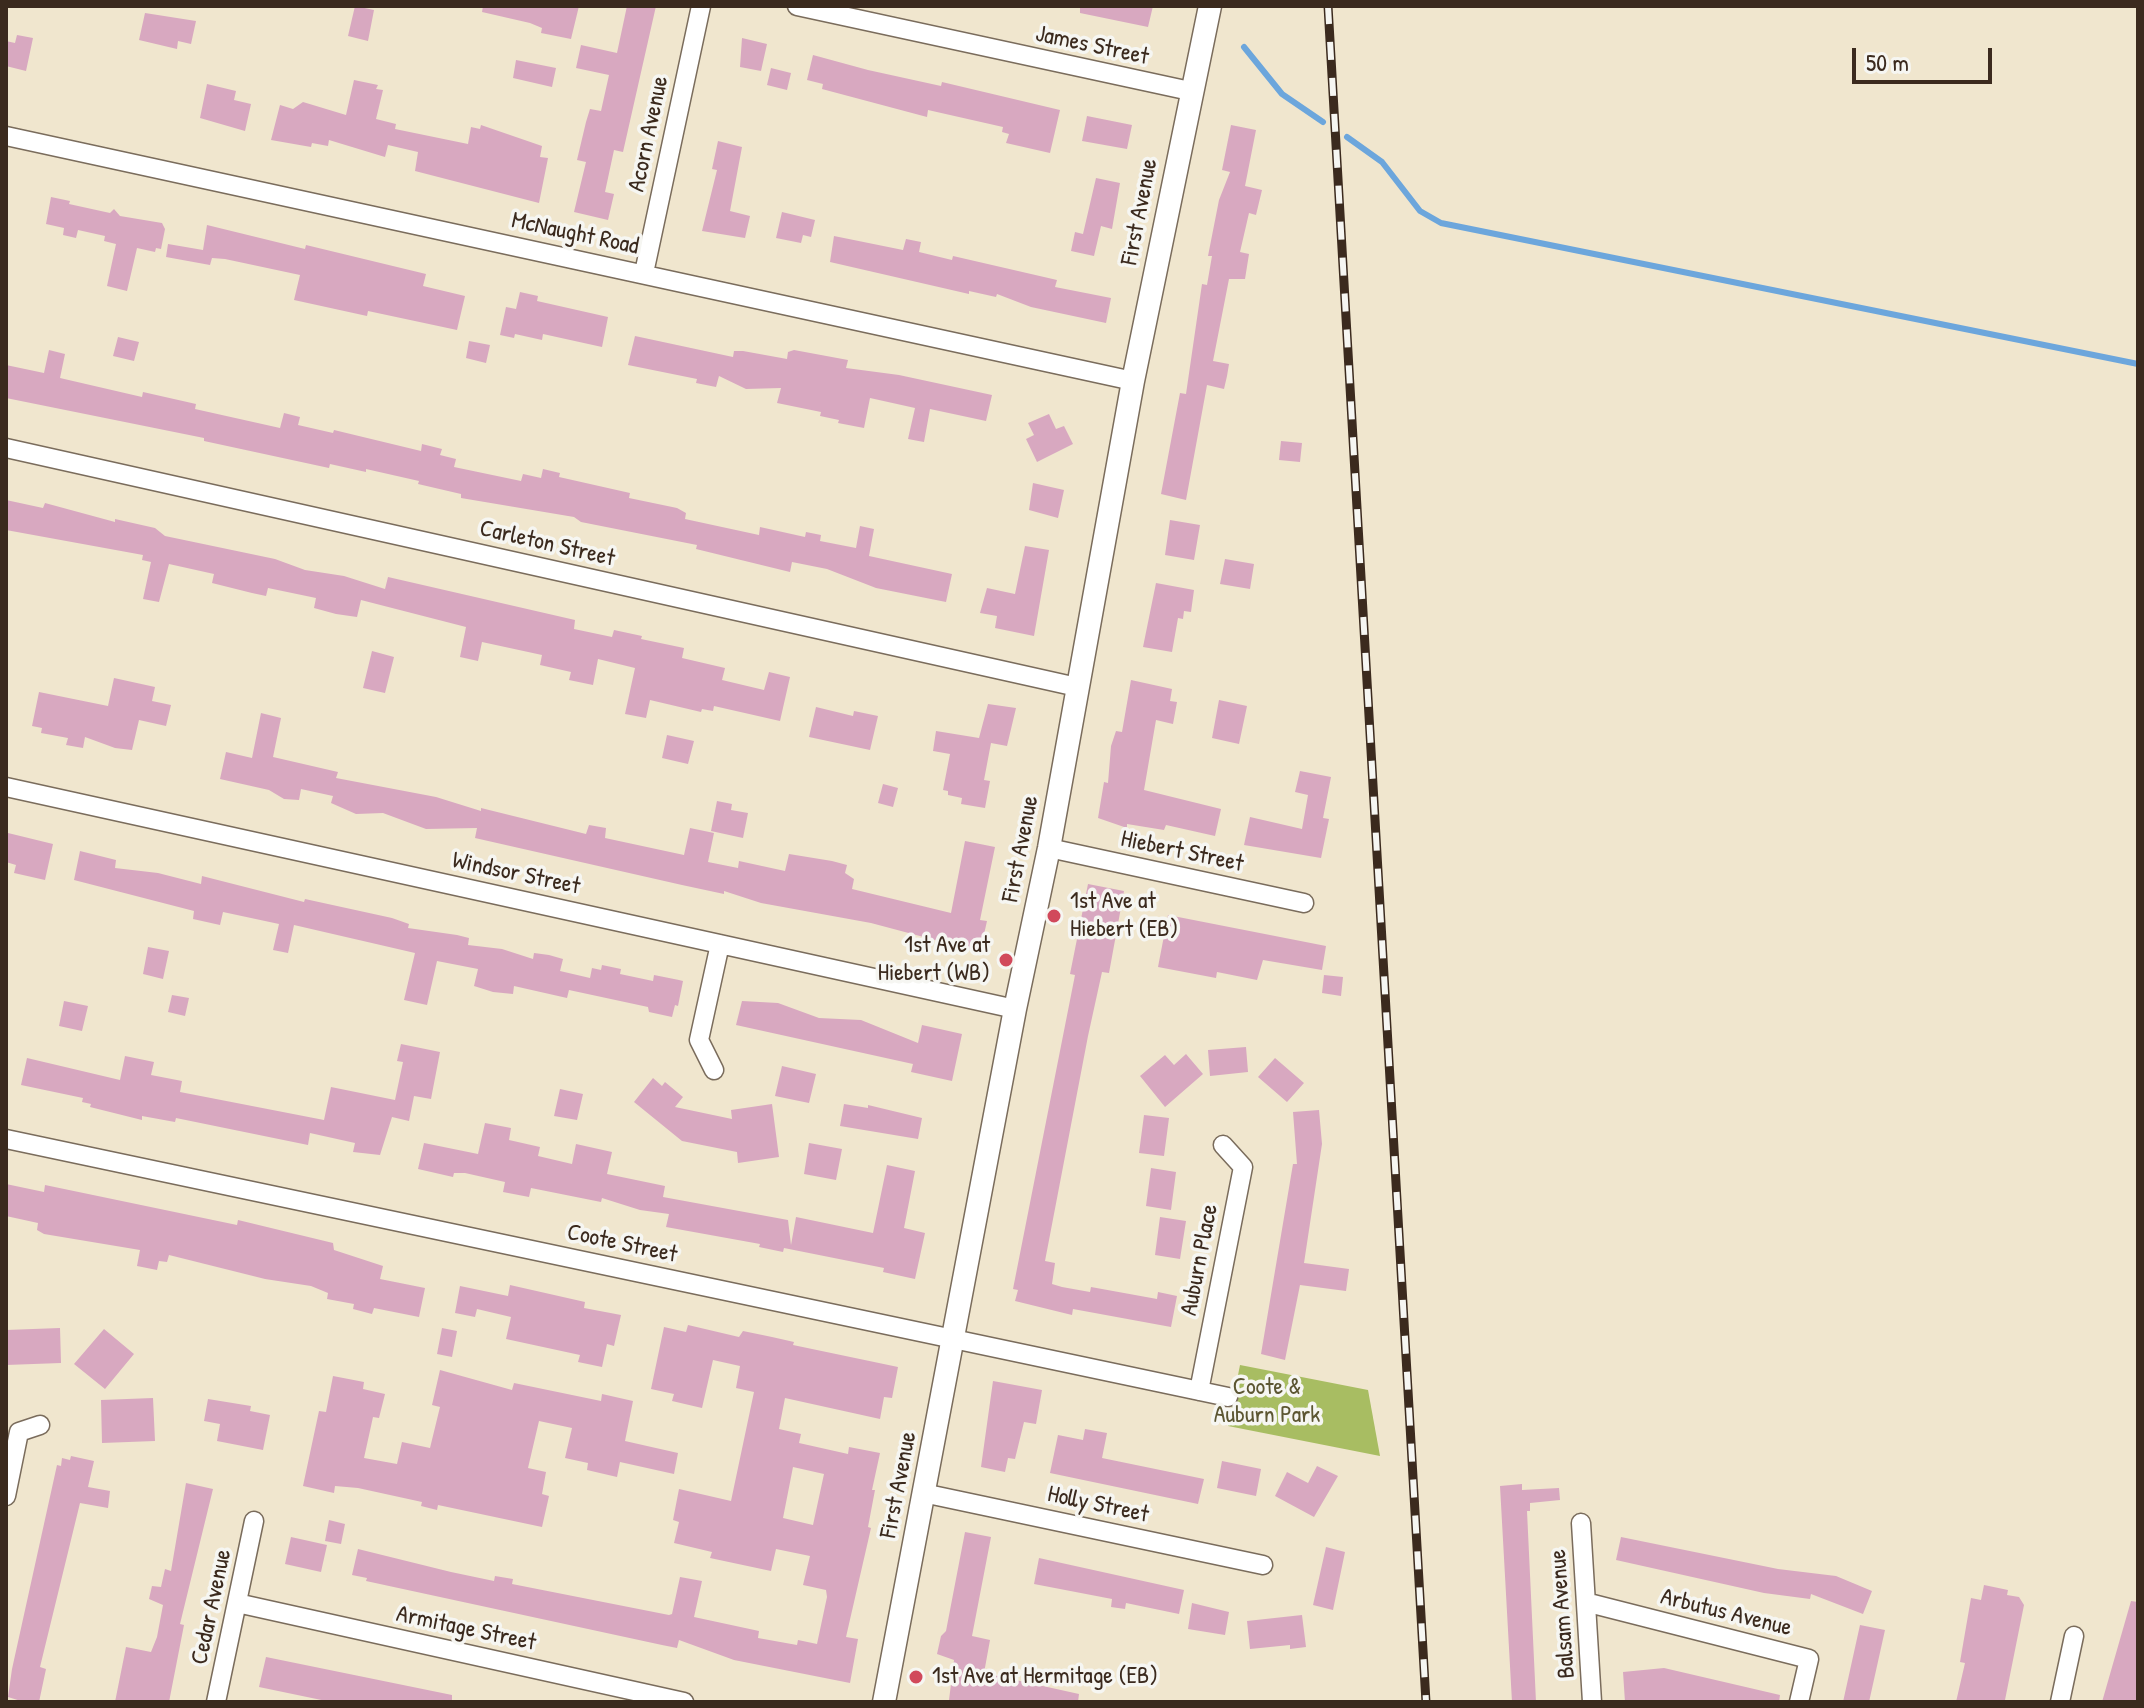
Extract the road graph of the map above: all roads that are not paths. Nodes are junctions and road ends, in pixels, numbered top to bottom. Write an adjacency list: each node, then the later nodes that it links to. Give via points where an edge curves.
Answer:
1 (701, 6): 6 (street, Acorn Avenue)
2 (797, 6): 4 (street, James Street)
3 (1210, 6): 4 (street, First Avenue)
4 (1190, 91): 7 (street, First Avenue)
5 (6, 136): 6 (street, McNaught Road)
6 (644, 273): 7 (street, McNaught Road)
7 (1133, 381): 9 (street, First Avenue)
8 (6, 448): 9 (street, Carleton Street)
9 (1077, 687): 11 (street, First Avenue)
10 (6, 787): 13 (street, Windsor Street)
11 (1049, 848): 12 (street, Hiebert Street); 14 (street, First Avenue)
12 (1304, 903)
13 (720, 944): 14 (street, Windsor Street); 15 (street, via 699,1040)
14 (1015, 1009): 18 (street, First Avenue)
15 (714, 1070)
16 (6, 1139): 18 (street, Coote Street)
17 (1223, 1145): 19 (street, Auburn Place, via 1243,1167)
18 (954, 1338): 19 (street, Coote Street); 22 (street, First Avenue)
19 (1199, 1391): 20 (street, Coote Street)
20 (1228, 1397)
21 (40, 1425): 23 (street, via 19,1432)
22 (923, 1493): 26 (street, Holly Street); 32 (street, First Avenue)
23 (6, 1496)
24 (254, 1521): 27 (street, Cedar Avenue)
25 (1581, 1523): 28 (street, Balsam Avenue)
26 (1263, 1565)
27 (237, 1603): 30 (street, Cedar Avenue); 31 (street, Armitage Street)
28 (1589, 1603): 33 (street, Balsam Avenue); 34 (street, Arbutus Avenue, via 1809,1659)
29 (2074, 1636): 35 (street)
30 (216, 1702)
31 (684, 1702)
32 (884, 1702)
33 (1592, 1702)
34 (1799, 1702)
35 (2060, 1702)

